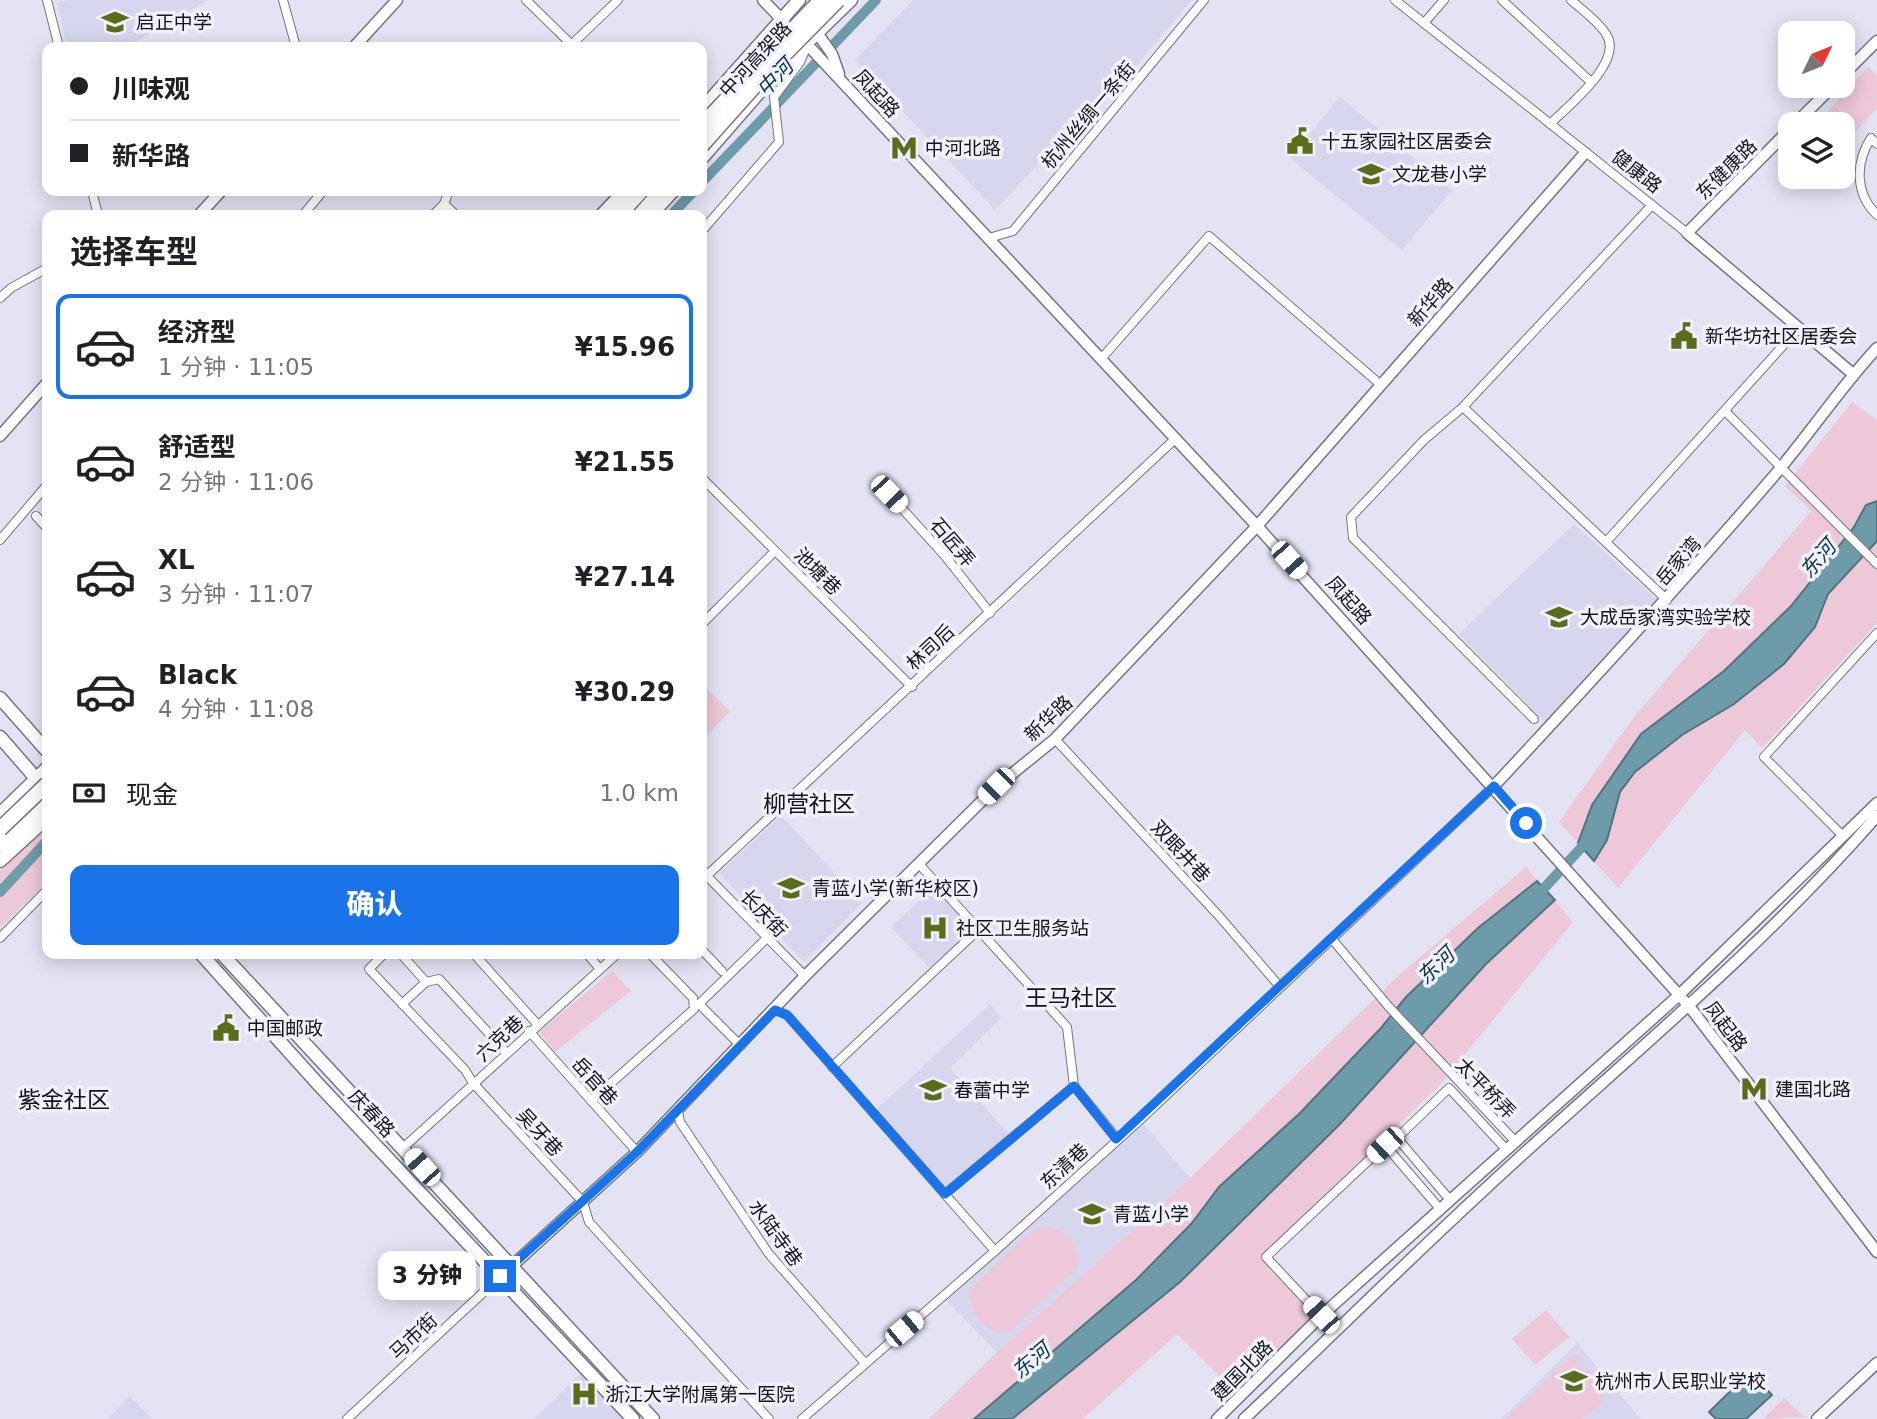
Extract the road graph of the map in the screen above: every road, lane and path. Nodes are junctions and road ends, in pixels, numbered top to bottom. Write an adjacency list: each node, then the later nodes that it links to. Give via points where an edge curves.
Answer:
1 (47, 0): 20 (street)
2 (283, 0): 21 (street)
3 (397, 0): 22 (main road)
4 (526, 0): 23 (street)
5 (618, 0): 24 (street)
6 (764, 0): 16 (main road, 凤起路)
7 (821, 0): 32 (highway, 中河高架路, bridge)
8 (838, 0): 34 (highway, 中河高架路, bridge)
9 (851, 0): 18 (main road)
10 (1204, 0): 61 (street, 杭州丝绸一条街, via 1013,230)
11 (1395, 0): 17 (street, 健康路)
12 (1444, 0): 17 (street)
13 (1502, 0): 28 (street)
14 (1571, 0): 28 (street, via 1607,34 1611,48 1606,66)
15 (793, 2): 16 (main road); 18 (main road)
16 (780, 18): 25 (main road, 凤起路); 30 (main road)
17 (1424, 23): 33 (street, 健康路)
18 (822, 38): 25 (main road); 26 (main road)
19 (1877, 41): 27 (main road)
20 (57, 42)
21 (295, 42)
22 (359, 42)
23 (567, 42)
24 (575, 42)
25 (812, 49): 26 (main road, 凤起路); 37 (main road, via 776,74); 59 (street, via 774,97 779,142)
26 (828, 58): 61 (main road, 凤起路, via 841,80)
27 (1855, 63)
28 (1591, 82): 33 (street)
29 (1821, 98): 31 (main road)
30 (707, 103)
31 (1807, 112)
32 (707, 120)
33 (1550, 124): 38 (street, 健康路)
34 (707, 140)
35 (1778, 141): 60 (main road, 东健康路)
36 (1877, 144): 58 (street, via 1871,138 1860,155 1861,192)
37 (707, 152)
38 (1585, 153): 48 (street, 健康路); 68 (main road, 新华路)
39 (216, 196): 49 (main road)
40 (319, 196): 50 (street)
41 (447, 196): 47 (street)
42 (621, 196): 53 (highway)
43 (628, 196): 54 (main road)
44 (636, 196): 55 (highway)
45 (657, 196): 56 (highway)
46 (668, 196): 57 (main road)
47 (444, 204): 51 (street); 52 (street)
48 (1652, 205): 60 (street, 健康路); 70 (street)
49 (204, 210)
50 (307, 210)
51 (438, 210)
52 (451, 210)
53 (608, 210)
54 (615, 210)
55 (624, 210)
56 (644, 210)
57 (656, 210)
58 (1877, 215)
59 (707, 225)
60 (1687, 233): 64 (main road, 健康路)
61 (989, 238): 66 (main road, 凤起路)
62 (42, 271): 63 (street)
63 (0, 298)
64 (1799, 328): 67 (main road, 健康路); 71 (street)
65 (1877, 348): 67 (main road, 岳家湾)
66 (1101, 359): 68 (street, via 1209,236); 73 (main road, 凤起路)
67 (1853, 374): 74 (main road, 岳家湾)
68 (1381, 385): 80 (main road, 新华路)
69 (42, 389): 72 (main road)
70 (1463, 407): 82 (street); 91 (street, via 1424,440 1351,517 1353,538)
71 (1725, 411): 74 (street); 82 (street)
72 (0, 436)
73 (1174, 440): 80 (main road, 凤起路); 86 (street, 林司后)
74 (1781, 468): 84 (street); 85 (main road, 岳家湾)
75 (707, 483): 83 (street, 池塘巷)
76 (42, 491): 81 (street)
77 (889, 494): 86 (street, 石匠弄)
78 (36, 516): 79 (street)
79 (42, 523)
80 (1257, 526): 93 (main road, 新华路); 96 (main road, 凤起路)
81 (0, 540)
82 (1606, 542): 85 (street)
83 (775, 551): 87 (street); 89 (street, 池塘巷)
84 (1874, 561)
85 (1667, 600): 96 (main road, 岳家湾)
86 (990, 613): 89 (street, 林司后)
87 (707, 619)
88 (1877, 633): 103 (street, via 1764,757)
89 (912, 687): 107 (street, 林司后)
90 (0, 698): 94 (main road)
91 (1534, 719)
92 (0, 737): 95 (main road)
93 (1055, 739): 106 (main road, 新华路, via 996,786); 127 (street, 双眼井巷)
94 (42, 745)
95 (41, 781): 99 (main road); 102 (highway, bridge)
96 (1494, 786): 113 (street, 东清巷); 128 (main road, 凤起路)
97 (1877, 803): 103 (main road, 建国北路)
98 (42, 807): 104 (highway)
99 (0, 814)
100 (1877, 816): 130 (main road, 建国北路)
101 (42, 823): 105 (main road)
102 (0, 829)
103 (1843, 836): 128 (main road, 建国北路)
104 (0, 845)
105 (0, 861)
106 (919, 864): 110 (street); 125 (main road, 新华路)
107 (707, 872)
108 (707, 880): 112 (street, 长庆街)
109 (42, 895): 111 (street)
110 (979, 929): 136 (street); 138 (street, via 1067,1027)
111 (0, 938)
112 (767, 938): 125 (street, 长庆街); 134 (street, via 699,1004)
113 (1332, 939): 127 (street, 东清巷); 142 (street, 太平桥弄)
114 (707, 955): 124 (street)
115 (206, 959): 152 (main road, 庆春路)
116 (227, 959): 143 (main road, 庆春路)
117 (379, 959): 129 (street, 吴牙巷, via 369,969)
118 (405, 959): 126 (street)
119 (478, 959): 132 (street)
120 (591, 959): 123 (street)
121 (611, 959): 123 (street, 六克巷)
122 (655, 959): 139 (street, via 693,998 694,1009)
123 (600, 969): 132 (street, 六克巷)
124 (722, 971)
125 (804, 976): 131 (main road, 新华路)
126 (426, 982): 129 (street); 135 (street, via 439,979)
127 (1280, 987): 141 (street, 东清巷)
128 (1678, 996): 130 (main road, 凤起路); 142 (main road, 建国北路)
129 (402, 1004): 137 (street, 吴牙巷)
130 (1689, 1006): 150 (main road, 凤起路); 162 (main road, 建国北路, via 1472,1201)
131 (775, 1010): 134 (main road, 新华路); 136 (street, via 787,1015)
132 (537, 1024): 133 (street, 六克巷)
133 (529, 1031): 135 (street, 六克巷); 139 (street, 岳官巷)
134 (741, 1046): 140 (main road, 新华路)
135 (506, 1052): 137 (street, 六克巷)
136 (832, 1067): 145 (street)
137 (473, 1083): 143 (street, 六克巷); 147 (street, 吴牙巷)
138 (1074, 1086): 141 (street); 145 (street)
139 (591, 1101): 144 (street, 岳官巷)
140 (678, 1111): 144 (main road, 新华路); 154 (street, 水陆寺巷, via 680,1122 769,1254)
141 (1116, 1139): 149 (street, 东清巷)
142 (1510, 1144): 146 (main road, 建国北路); 146 (street, via 1449,1088 1396,1138)
143 (404, 1147): 151 (main road, 庆春路)
144 (637, 1152): 147 (main road, 新华路)
145 (945, 1194): 149 (street)
146 (1450, 1200): 148 (main road, 建国北路)
147 (583, 1202): 151 (main road, 新华路); 159 (street, 吴牙巷, via 589,1223)
148 (1440, 1209): 153 (main road, 建国北路); 153 (street, via 1385,1145 1266,1257)
149 (995, 1251): 154 (street, 东清巷)
150 (1877, 1252)
151 (511, 1266): 152 (main road, 新华路); 158 (main road, 庆春路)
152 (500, 1276): 156 (street, 马市街); 157 (main road, 庆春路)
153 (1321, 1315): 161 (main road, 建国北路)
154 (864, 1362): 160 (street, 东清巷)
155 (1877, 1363): 163 (main road)
156 (347, 1419)
157 (633, 1419)
158 (653, 1419)
159 (769, 1419)
160 (802, 1419)
161 (1217, 1419)
162 (1244, 1419)
163 (1817, 1419)

